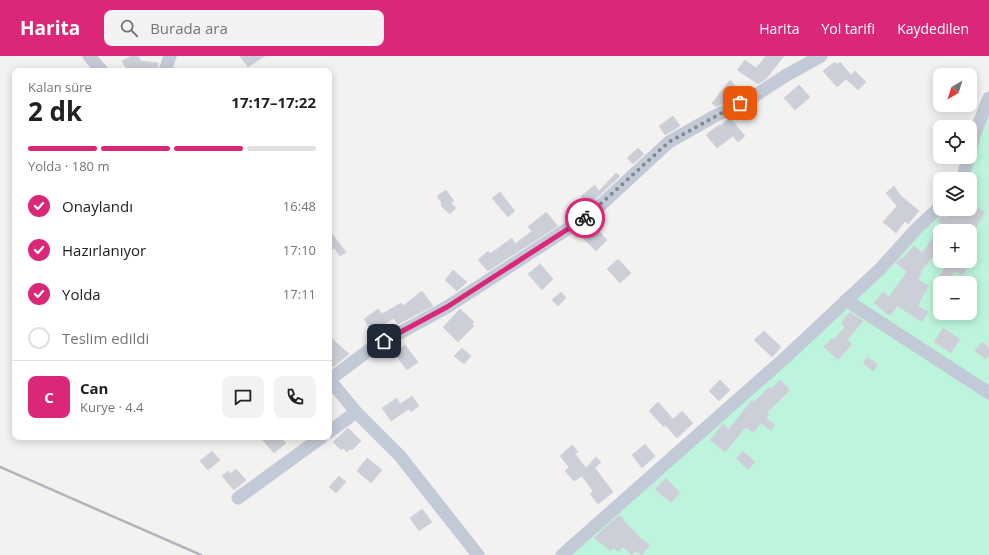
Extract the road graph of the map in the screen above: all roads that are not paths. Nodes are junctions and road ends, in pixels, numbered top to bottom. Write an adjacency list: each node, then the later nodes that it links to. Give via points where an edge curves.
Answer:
1 (89, 56): 4 (street)
2 (170, 56): 5 (street)
3 (821, 56): 10 (street, via 753,97 669,142 592,213 447,307 372,348)
4 (99, 68)
5 (166, 68)
6 (989, 98): 7 (street)
7 (977, 128)
8 (933, 213): 9 (street, via 881,268)
9 (846, 300): 12 (street); 18 (street, via 786,357)
10 (332, 378)
11 (332, 384): 13 (street)
12 (989, 392)
13 (356, 412): 14 (street); 17 (street, via 400,456)
14 (332, 430)
15 (318, 440): 16 (street)
16 (238, 498)
17 (478, 555)
18 (562, 555)

